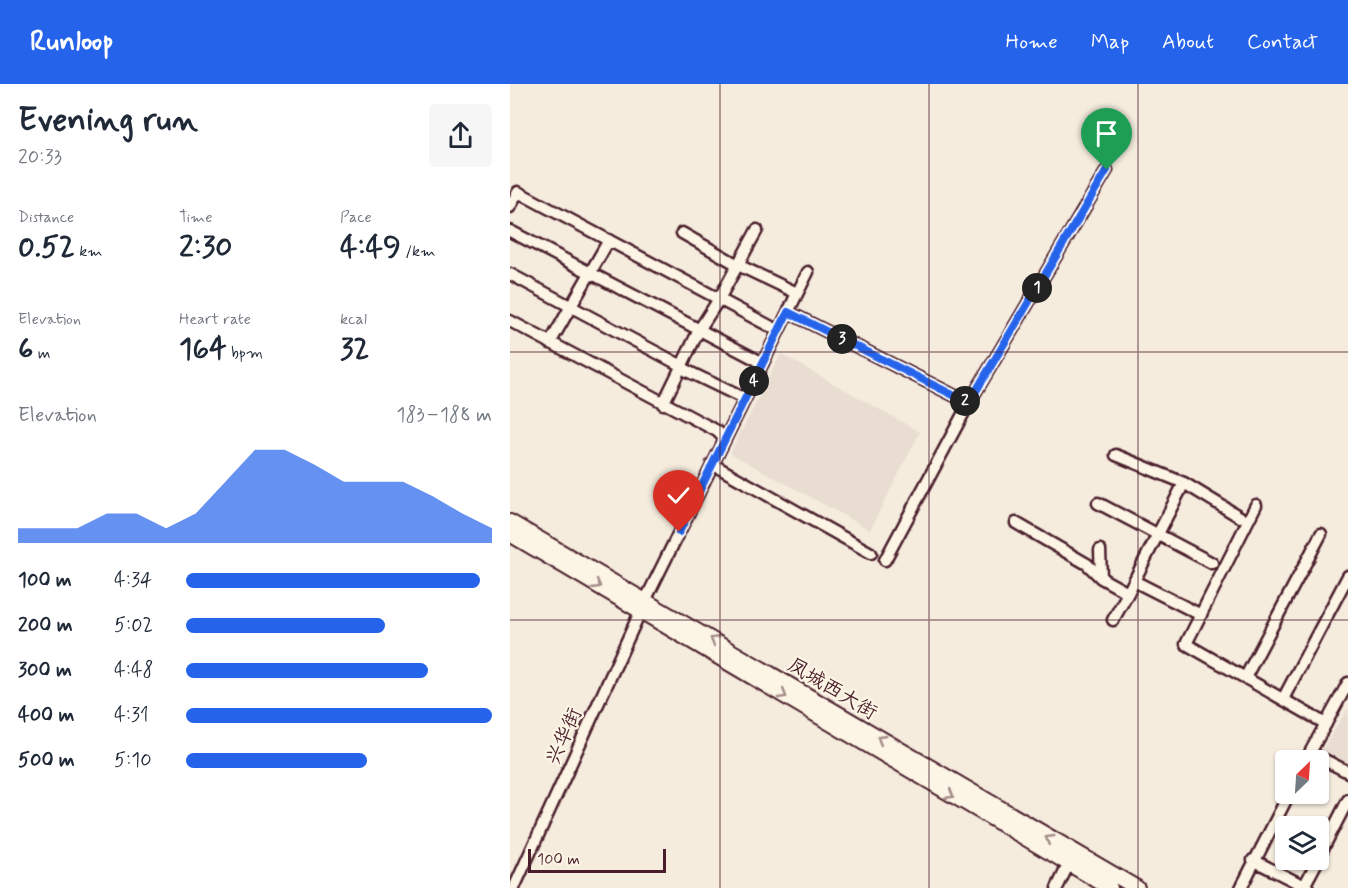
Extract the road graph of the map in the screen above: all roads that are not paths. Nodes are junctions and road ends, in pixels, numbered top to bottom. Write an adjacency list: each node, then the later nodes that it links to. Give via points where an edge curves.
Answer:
1 (1107, 170): 21 (street)
2 (510, 207): 6 (street, via 518,192)
3 (756, 230): 7 (street)
4 (510, 231): 9 (street)
5 (682, 233): 7 (street)
6 (609, 240): 9 (street); 11 (street)
7 (738, 265): 11 (street); 13 (street, via 797,293)
8 (808, 272): 13 (street, 兴华街)
9 (592, 273): 12 (street); 15 (street)
10 (510, 274): 12 (street)
11 (719, 299): 15 (street); 16 (street)
12 (570, 306): 17 (street); 19 (street)
13 (790, 308): 16 (street, 兴华街); 21 (street)
14 (510, 321): 17 (street)
15 (699, 330): 18 (street); 19 (street)
16 (779, 331): 18 (street, 兴华街)
17 (550, 343): 22 (street)
18 (763, 363): 20 (street, 兴华街)
19 (682, 366): 20 (street); 22 (street)
20 (745, 399): 23 (street, 兴华街)
21 (969, 403): 37 (street)
22 (663, 404): 23 (street)
23 (725, 438): 25 (street, 兴华街)
24 (1116, 455): 26 (street)
25 (712, 464): 36 (street); 43 (street, 兴华街)
26 (1184, 483): 29 (street); 34 (street)
27 (1098, 503): 34 (street)
28 (1256, 505): 44 (street)
29 (1240, 517)
30 (510, 522): 43 (main road, 凤城西大街)
31 (1016, 523): 40 (street, via 1087,564)
32 (510, 534): 43 (main road, 凤城西大街, one-way to 43)
33 (1321, 534): 46 (street)
34 (1158, 536): 38 (street); 41 (street)
35 (1100, 550): 40 (street)
36 (871, 553)
37 (885, 561)
38 (1212, 563)
39 (1348, 576): 48 (street)
40 (1101, 578): 42 (street)
41 (1134, 581): 42 (street); 44 (street)
42 (1128, 593): 45 (street)
43 (643, 605): 56 (main road, 凤城西大街); 60 (street, 兴华街)
44 (1201, 615): 46 (street, via 1186,644)
45 (1113, 620)
46 (1245, 678): 48 (street)
47 (1348, 683): 49 (street)
48 (1283, 699): 49 (street)
49 (1326, 724): 50 (street)
50 (1312, 750)
51 (1329, 765): 52 (street)
52 (1348, 772)
53 (1348, 800): 55 (street)
54 (1284, 804): 57 (street)
55 (1329, 837)
56 (1071, 860): 61 (street); 62 (main road, 凤城西大街); 63 (main road, 凤城西大街)
57 (1253, 860): 59 (street); 64 (street)
58 (1313, 870): 59 (street)
59 (1305, 887)
60 (514, 888)
61 (1057, 888)
62 (1110, 888)
63 (1137, 888)
64 (1241, 888)

